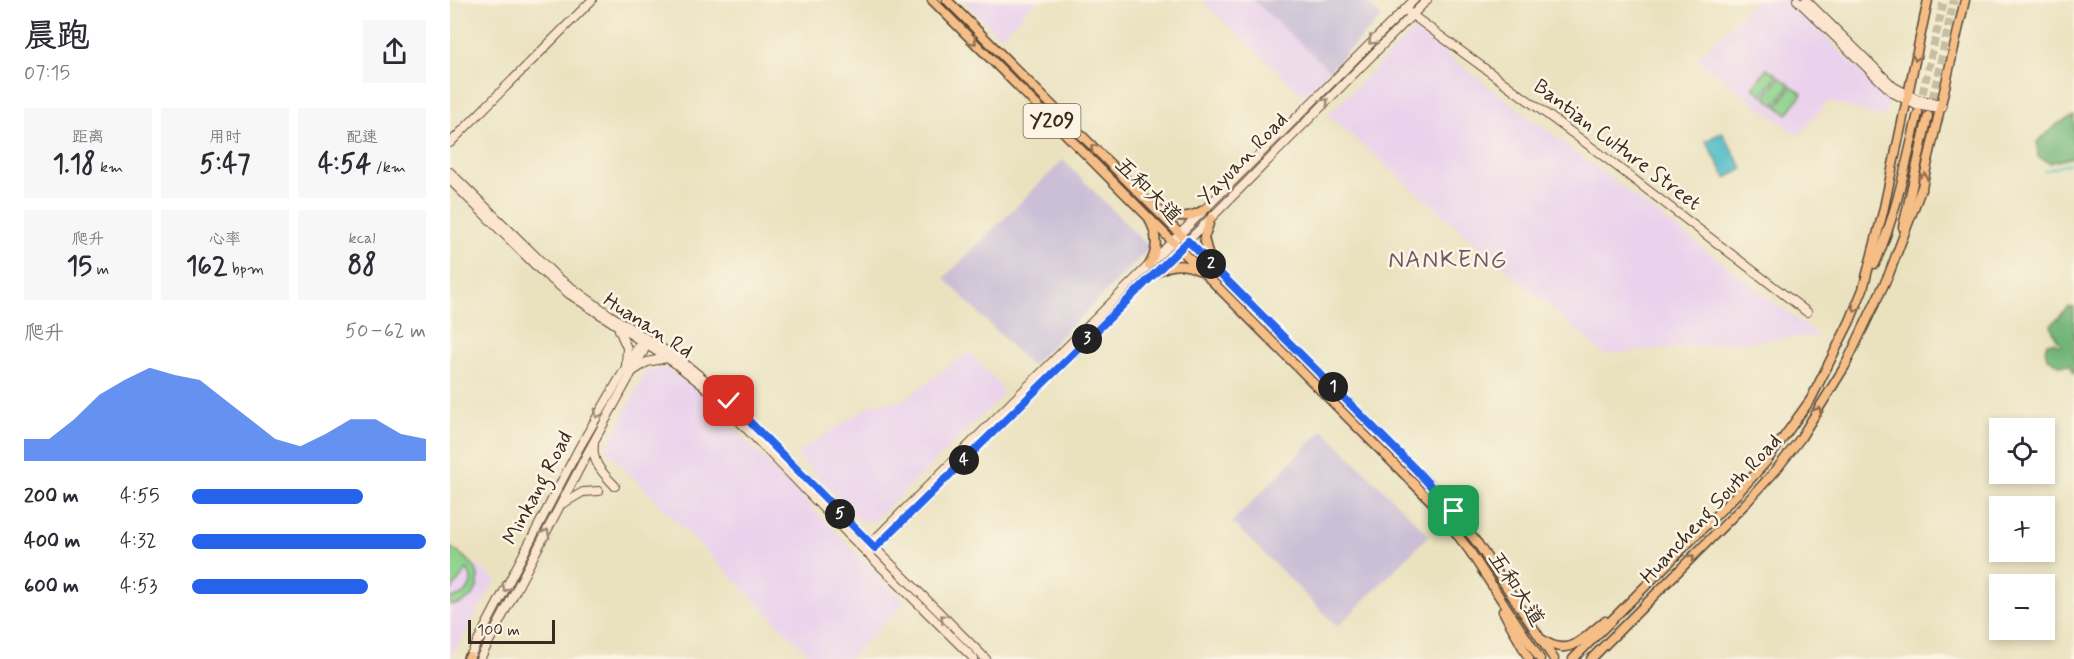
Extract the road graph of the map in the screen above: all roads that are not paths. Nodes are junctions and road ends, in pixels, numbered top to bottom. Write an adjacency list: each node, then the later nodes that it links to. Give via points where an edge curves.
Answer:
1 (592, 0): 16 (main road)
2 (932, 0): 23 (main road, 五和大道 / Y209, one-way to 23)
3 (947, 0): 21 (main road, 五和大道 / Y209, one-way to 3)
4 (1414, 0): 10 (main road, Yayuan Road)
5 (1427, 0): 11 (main road, Yayuan Road)
6 (1797, 0): 12 (main road, via 1889,90)
7 (1806, 0): 12 (main road)
8 (1928, 0): 12 (main road, Huancheng South Road, one-way to 12)
9 (1965, 0): 13 (main road, Huancheng South Road)
10 (1404, 9): 11 (main road, Bantian Culture Street); 19 (main road, Yayuan Road, one-way to 19)
11 (1412, 15): 20 (main road, Yayuan Road, one-way to 11); 33 (main road, Bantian Culture Street)
12 (1908, 98): 13 (main road); 32 (main road, Huancheng South Road)
13 (1942, 107): 31 (main road, Huancheng South Road, one-way to 13, via 1922,187)
14 (1918, 113): 32 (main road, Huancheng South Road, via 1892,219)
15 (1928, 116): 31 (main road, Huancheng South Road, via 1903,230)
16 (450, 143)
17 (450, 172): 35 (main road, Huanan Rd, via 557,277)
18 (450, 180): 34 (main road, Huanan Rd, via 546,276)
19 (1231, 184): 20 (main road); 22 (main road, Yayuan Road)
20 (1238, 191): 24 (main road, Yayuan Road)
21 (1152, 205): 22 (main road, via 1178,217 1194,216); 25 (main road, 五和大道 / Y209)
22 (1207, 208): 25 (main road, Yayuan Road)
23 (1145, 214): 27 (main road, 五和大道 / Y209); 29 (main road, via 1153,225 1157,245)
24 (1211, 218): 26 (main road, Yayuan Road); 28 (main road, via 1205,242)
25 (1181, 234): 26 (main road, 五和大道 / Y209); 27 (main road, Yayuan Road)
26 (1188, 241): 27 (main road, Yayuan Road); 28 (main road, 五和大道 / Y209)
27 (1176, 245): 29 (main road, Yayuan Road); 30 (main road, 五和大道 / Y209)
28 (1215, 269): 50 (main road, 五和大道 / Y209, via 1435,490 1478,544)
29 (1151, 270): 30 (main road, via 1181,265); 43 (main road, Yayuan Road)
30 (1204, 274): 45 (main road, 五和大道 / Y209, via 1431,501)
31 (1889, 274): 49 (main road, Huancheng South Road, one-way to 31, via 1745,504 1800,439 1845,366)
32 (1863, 289): 48 (main road, Huancheng South Road, one-way to 48, via 1811,399 1766,462)
33 (1807, 312)
34 (616, 327): 35 (main road, Huanan Rd); 37 (main road, via 626,342)
35 (645, 341): 36 (main road, Huanan Rd); 37 (main road, Minkang Road); 38 (main road, Minkang Road); 43 (main road, Huanan Rd, via 685,363 715,388)
36 (667, 358): 38 (main road, via 647,362); 44 (main road, Huanan Rd, via 711,392)
37 (625, 367): 46 (main road, Minkang Road, one-way to 46)
38 (631, 374): 39 (main road, Minkang Road)
39 (595, 439): 40 (main road, via 595,462); 42 (main road, Minkang Road)
40 (615, 486)
41 (599, 491): 42 (main road, via 576,495)
42 (560, 506): 47 (main road, Minkang Road, one-way to 42)
43 (873, 545): 44 (main road, Yayuan Road); 54 (main road, Huanan Rd, one-way to 43)
44 (867, 552): 53 (main road, Huanan Rd)
45 (1488, 581): 55 (main road); 56 (main road, 五和大道 / Y209)
46 (496, 607): 47 (main road); 52 (main road, Minkang Road)
47 (504, 612): 52 (main road, Minkang Road)
48 (1620, 612): 49 (main road); 50 (main road, via 1573,647 1556,648); 58 (main road, Huancheng South Road)
49 (1629, 621): 51 (main road, Huancheng South Road)
50 (1540, 638): 57 (main road, 五和大道 / Y209)
51 (1594, 657)
52 (472, 659)
53 (974, 659)
54 (986, 659)
55 (1529, 659)
56 (1540, 659)
57 (1554, 659)
58 (1573, 659)

